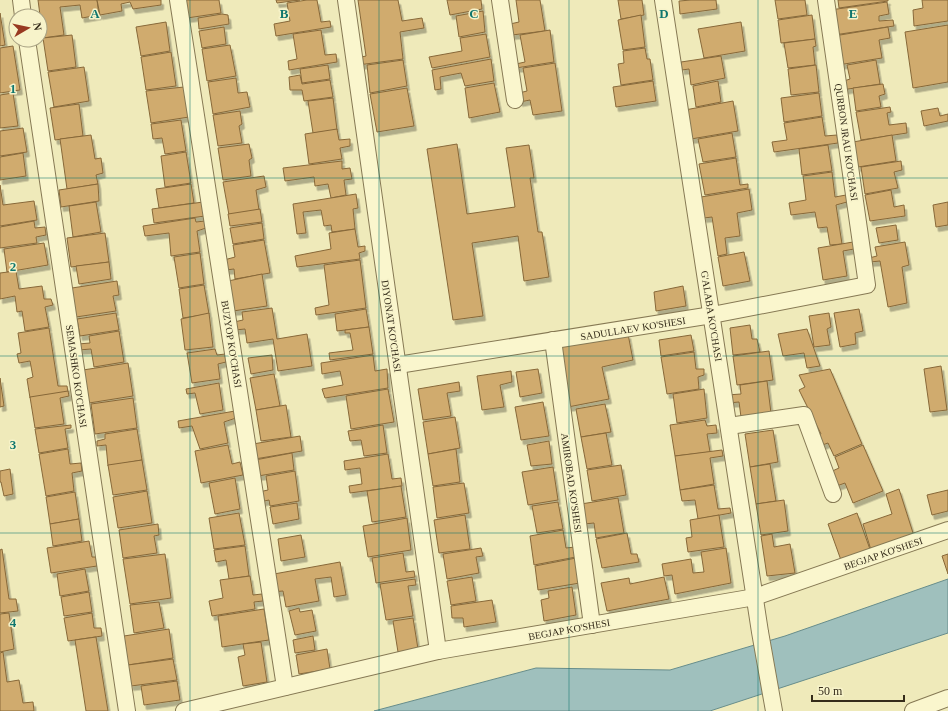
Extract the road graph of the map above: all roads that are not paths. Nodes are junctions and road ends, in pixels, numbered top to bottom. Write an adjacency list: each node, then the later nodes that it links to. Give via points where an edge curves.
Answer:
1 (178, 0): 18 (street, BUZYOP KO'CHASI)
2 (346, 0): 11 (street, DIYONAT KO'CHASI)
3 (500, 0): 7 (street)
4 (663, 0): 9 (street, G'ALABA KO'CHASI)
5 (826, 0): 8 (street, QURBON JRAU KO'CHASI)
6 (28, 48): 20 (street, SEMASHKO KO'CHASI)
7 (515, 100)
8 (867, 285): 9 (street, SADULLAEV KO'SHESI)
9 (712, 315): 10 (street, SADULLAEV KO'SHESI); 12 (street, G'ALABA KO'CHASI)
10 (553, 340): 11 (street, SADULLAEV KO'SHESI); 16 (street, AMIROBAD KO'SHESI)
11 (398, 365): 17 (street, DIYONAT KO'CHASI)
12 (729, 426): 13 (street, via 804,415); 15 (street, G'ALABA KO'CHASI)
13 (834, 494)
14 (948, 530): 15 (street, BEGJAP KO'SHESI)
15 (755, 597): 16 (street, BEGJAP KO'SHESI); 22 (street, G'ALABA KO'CHASI)
16 (592, 625): 17 (street, BEGJAP KO'SHESI)
17 (438, 651): 18 (street, BEGJAP KO'SHESI)
18 (285, 687): 21 (street, BEGJAP KO'SHESI)
19 (948, 698): 23 (street)
20 (127, 711)
21 (184, 711)
22 (774, 711)
23 (914, 711)

